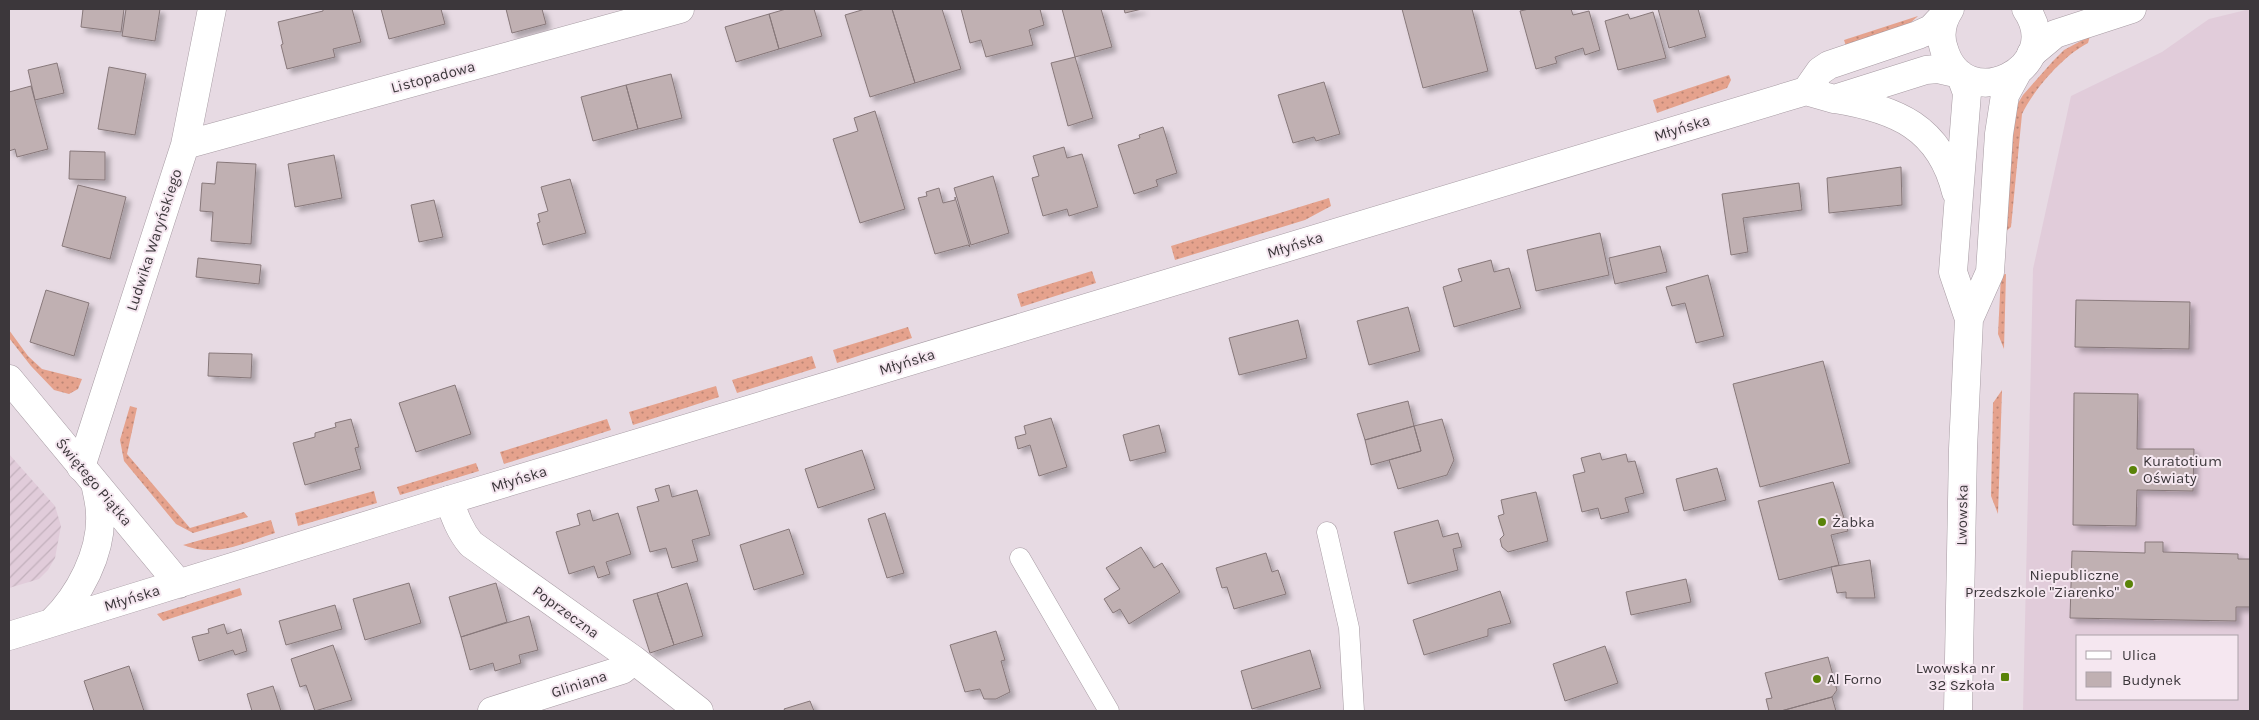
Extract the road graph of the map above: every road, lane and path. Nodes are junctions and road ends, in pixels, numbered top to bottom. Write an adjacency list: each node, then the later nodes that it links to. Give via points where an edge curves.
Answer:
1 (212, 9): 10 (street, Ludwika Waryńskiego)
2 (680, 9): 10 (street, Listopadowa)
3 (2026, 9): 6 (street, via 2035,34)
4 (2132, 9): 6 (street, via 2055,34)
5 (1949, 10): 7 (street, via 1941,33 1942,45); 8 (street, via 1930,29 1918,35 1829,65 1820,71)
6 (2024, 64): 7 (street, via 1994,83 1970,80); 12 (street, Lwowska, via 2004,95 1990,272)
7 (1960, 74): 9 (street, via 1926,70); 11 (street, Lwowska, via 1967,93)
8 (1806, 91): 9 (street); 15 (street, Młyńska)
9 (1834, 98): 11 (street, via 1892,113 1922,132 1945,160)
10 (185, 144): 14 (street, Ludwika Waryńskiego)
11 (1958, 212): 12 (street, Lwowska, via 1953,272)
12 (1969, 320): 26 (street, Lwowska)
13 (9, 379): 14 (street, Świętego Piątka)
14 (88, 475): 18 (street, Świętego Piątka); 19 (street, via 101,516 92,560 80,589)
15 (449, 500): 18 (street, Młyńska); 21 (street, Poprzeczna, via 456,521 471,544)
16 (1327, 532): 25 (lane, via 1349,628)
17 (1020, 558): 24 (lane)
18 (179, 584): 19 (street, Młyńska)
19 (52, 623): 20 (street, Młyńska)
20 (9, 636)
21 (634, 660): 22 (street, Gliniana, via 622,670); 23 (street, Poprzeczna)
22 (492, 711)
23 (699, 711)
24 (1109, 711)
25 (1354, 711)
26 (1958, 711)

